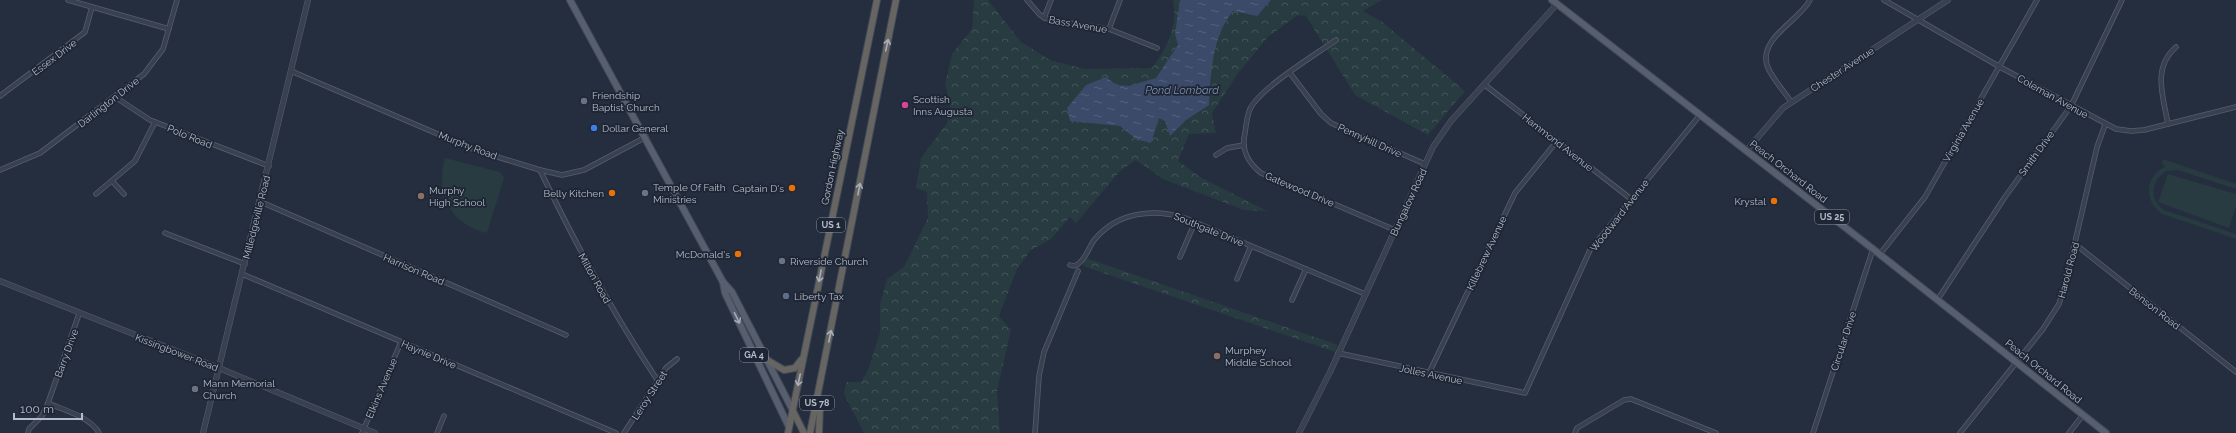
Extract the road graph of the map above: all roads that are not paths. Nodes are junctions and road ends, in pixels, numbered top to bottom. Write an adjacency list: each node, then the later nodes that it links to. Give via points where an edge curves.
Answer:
1 (68, 0): 16 (street)
2 (177, 0): 19 (street, Darlington Drive)
3 (308, 0): 25 (street, Milledgeville Road)
4 (570, 0): 37 (main road, GA 4)
5 (877, 0): 73 (highway, Gordon Highway / US 1, one-way to 73)
6 (896, 0): 81 (highway, US 1, one-way to 6)
7 (1027, 0): 17 (street, Bass Avenue)
8 (1051, 0): 17 (street)
9 (1120, 0): 20 (street)
10 (1810, 0): 30 (street, via 1773,40 1766,52 1767,66)
11 (1884, 0): 18 (street, Coleman Avenue)
12 (1948, 0): 18 (street, Chester Avenue)
13 (2037, 0): 24 (street, Virginia Avenue)
14 (2122, 0): 31 (street, Smith Drive)
15 (1557, 1): 27 (street, Bungalow Road); 33 (main road, Peach Orchard Road / US 25)
16 (92, 7): 19 (street); 28 (street, Essex Drive, via 86,32)
17 (1044, 18): 20 (street, Bass Avenue)
18 (1918, 20): 24 (street, Coleman Avenue); 30 (street, Chester Avenue)
19 (169, 29): 29 (street, Darlington Drive, via 163,49 155,63)
20 (1108, 29): 23 (street, Bass Avenue)
21 (1336, 40): 26 (street)
22 (2176, 47): 35 (street, via 2167,55 2161,77)
23 (1157, 48)
24 (2000, 66): 31 (street, Coleman Avenue); 57 (street, Virginia Avenue, via 1925,197)
25 (291, 71): 43 (street, Milledgeville Road); 45 (street, Murphy Road, via 475,150)
26 (1290, 73): 39 (street, via 1260,96 1252,106); 42 (street, Pennyhill Drive, via 1331,123)
27 (1485, 85): 38 (street, Hammond Avenue); 42 (street, Bungalow Road, via 1442,133)
28 (0, 96)
29 (115, 97): 34 (street, Polo Road); 44 (street, Darlington Drive, via 40,153)
30 (1791, 102): 40 (street, Chester Avenue, via 1775,116)
31 (2071, 106): 36 (street, Coleman Avenue); 68 (street, Smith Drive, via 2005,197)
32 (2236, 107): 35 (street, Coleman Avenue)
33 (1700, 115): 40 (main road, Peach Orchard Road / US 25); 49 (street, Woodward Avenue)
34 (155, 122): 43 (street, Polo Road); 46 (street, via 135,161)
35 (2168, 124): 36 (street, Coleman Avenue, via 2130,131)
36 (2105, 125): 54 (street, Harold Road, via 2097,147)
37 (646, 137): 45 (street, Murphy Road, via 572,174 562,175); 66 (main road, GA 4)
38 (1557, 141): 49 (street, Hammond Avenue); 80 (street, Killebrew Avenue, via 1515,193)
39 (1244, 145): 41 (street, via 1227,148); 52 (street, Gatewood Drive, via 1249,161 1262,173)
40 (1746, 150): 56 (main road, Peach Orchard Road / US 25)
41 (1216, 155)
42 (1425, 164): 52 (street, Bungalow Road)
43 (269, 166): 50 (street, Milledgeville Road)
44 (0, 170)
45 (540, 170): 82 (street, Milton Road, via 573,238 620,323)
46 (112, 181): 47 (street); 48 (street)
47 (96, 194)
48 (124, 194)
49 (1630, 199): 83 (street, Woodward Avenue, via 1590,250)
50 (261, 202): 59 (street, Milledgeville Road); 71 (street, Harrison Road)
51 (1195, 222): 55 (street, Southgate Drive); 58 (street); 60 (street, Southgate Drive, via 1161,212 1128,217 1110,226 1095,238 1079,264)
52 (1395, 230): 67 (street, Bungalow Road)
53 (165, 233): 59 (street)
54 (2075, 244): 77 (street, Harold Road, via 2059,304); 79 (street, Benson Road)
55 (1251, 246): 61 (street, Southgate Drive); 64 (street, Southgate Drive)
56 (1873, 248): 57 (main road, Peach Orchard Road / US 25); 105 (street, Circular Drive)
57 (1880, 254): 68 (main road, Peach Orchard Road / US 25)
58 (1180, 257)
59 (245, 264): 63 (street, Milledgeville Road)
60 (1070, 265)
61 (1306, 269): 67 (street, Southgate Drive); 69 (street)
62 (1078, 271): 101 (street, via 1044,352 1039,376)
63 (242, 274): 72 (street, Haynie Drive); 78 (street, Milledgeville Road)
64 (1237, 279)
65 (0, 281): 70 (street, Kissingbower Road)
66 (723, 282): 76 (main road, GA 4, via 732,292); 88 (main road, GA 4, one-way to 88, via 725,293)
67 (1365, 294): 74 (street, Bungalow Road)
68 (1938, 299): 77 (main road, Peach Orchard Road / US 25)
69 (1292, 300)
70 (79, 314): 78 (street, Kissingbower Road); 84 (street, Barry Drive)
71 (566, 335)
72 (401, 342): 89 (street, Elkins Avenue); 95 (street, Haynie Drive)
73 (806, 349): 76 (highway, via 798,365 791,369 781,369); 85 (highway, Gordon Highway / US 1, one-way to 85)
74 (1338, 353): 80 (street, Jolles Avenue); 102 (street, Bungalow Road)
75 (677, 359): 82 (street, Leroy Street, via 666,368)
76 (767, 360): 85 (main road, GA 4)
77 (2017, 362): 86 (main road, Peach Orchard Road / US 25); 106 (street, Harold Road)
78 (219, 368): 89 (street, Kissingbower Road); 92 (street, Milledgeville Road)
79 (2236, 372)
80 (1429, 373): 83 (street, Jolles Avenue)
81 (823, 374): 99 (highway, US 78); 100 (highway, US 1, via 818,419)
82 (658, 381): 96 (street, Leroy Street)
83 (1524, 392)
84 (48, 403): 90 (street, Barry Drive, via 42,416); 91 (street, via 85,420 96,428)
85 (793, 411): 88 (highway, Gordon Highway / US 1); 98 (highway, GA 4)
86 (2083, 415): 107 (street); 108 (main road, Peach Orchard Road / US 25)
87 (444, 416): 94 (street)
88 (789, 430): 97 (highway)
89 (363, 431): 93 (street, Kissingbower Road)
90 (28, 433)
91 (98, 433)
92 (203, 433)
93 (375, 433)
94 (437, 433)
95 (616, 433)
96 (624, 433)
97 (793, 433)
98 (804, 433)
99 (810, 433)
100 (820, 433)
101 (1035, 433)
102 (1299, 433)
103 (1575, 433): 104 (street, via 1577,428 1587,421 1624,400 1631,399)
104 (1716, 433)
105 (1813, 433)
106 (1960, 433)
107 (2069, 433)
108 (2106, 433)

